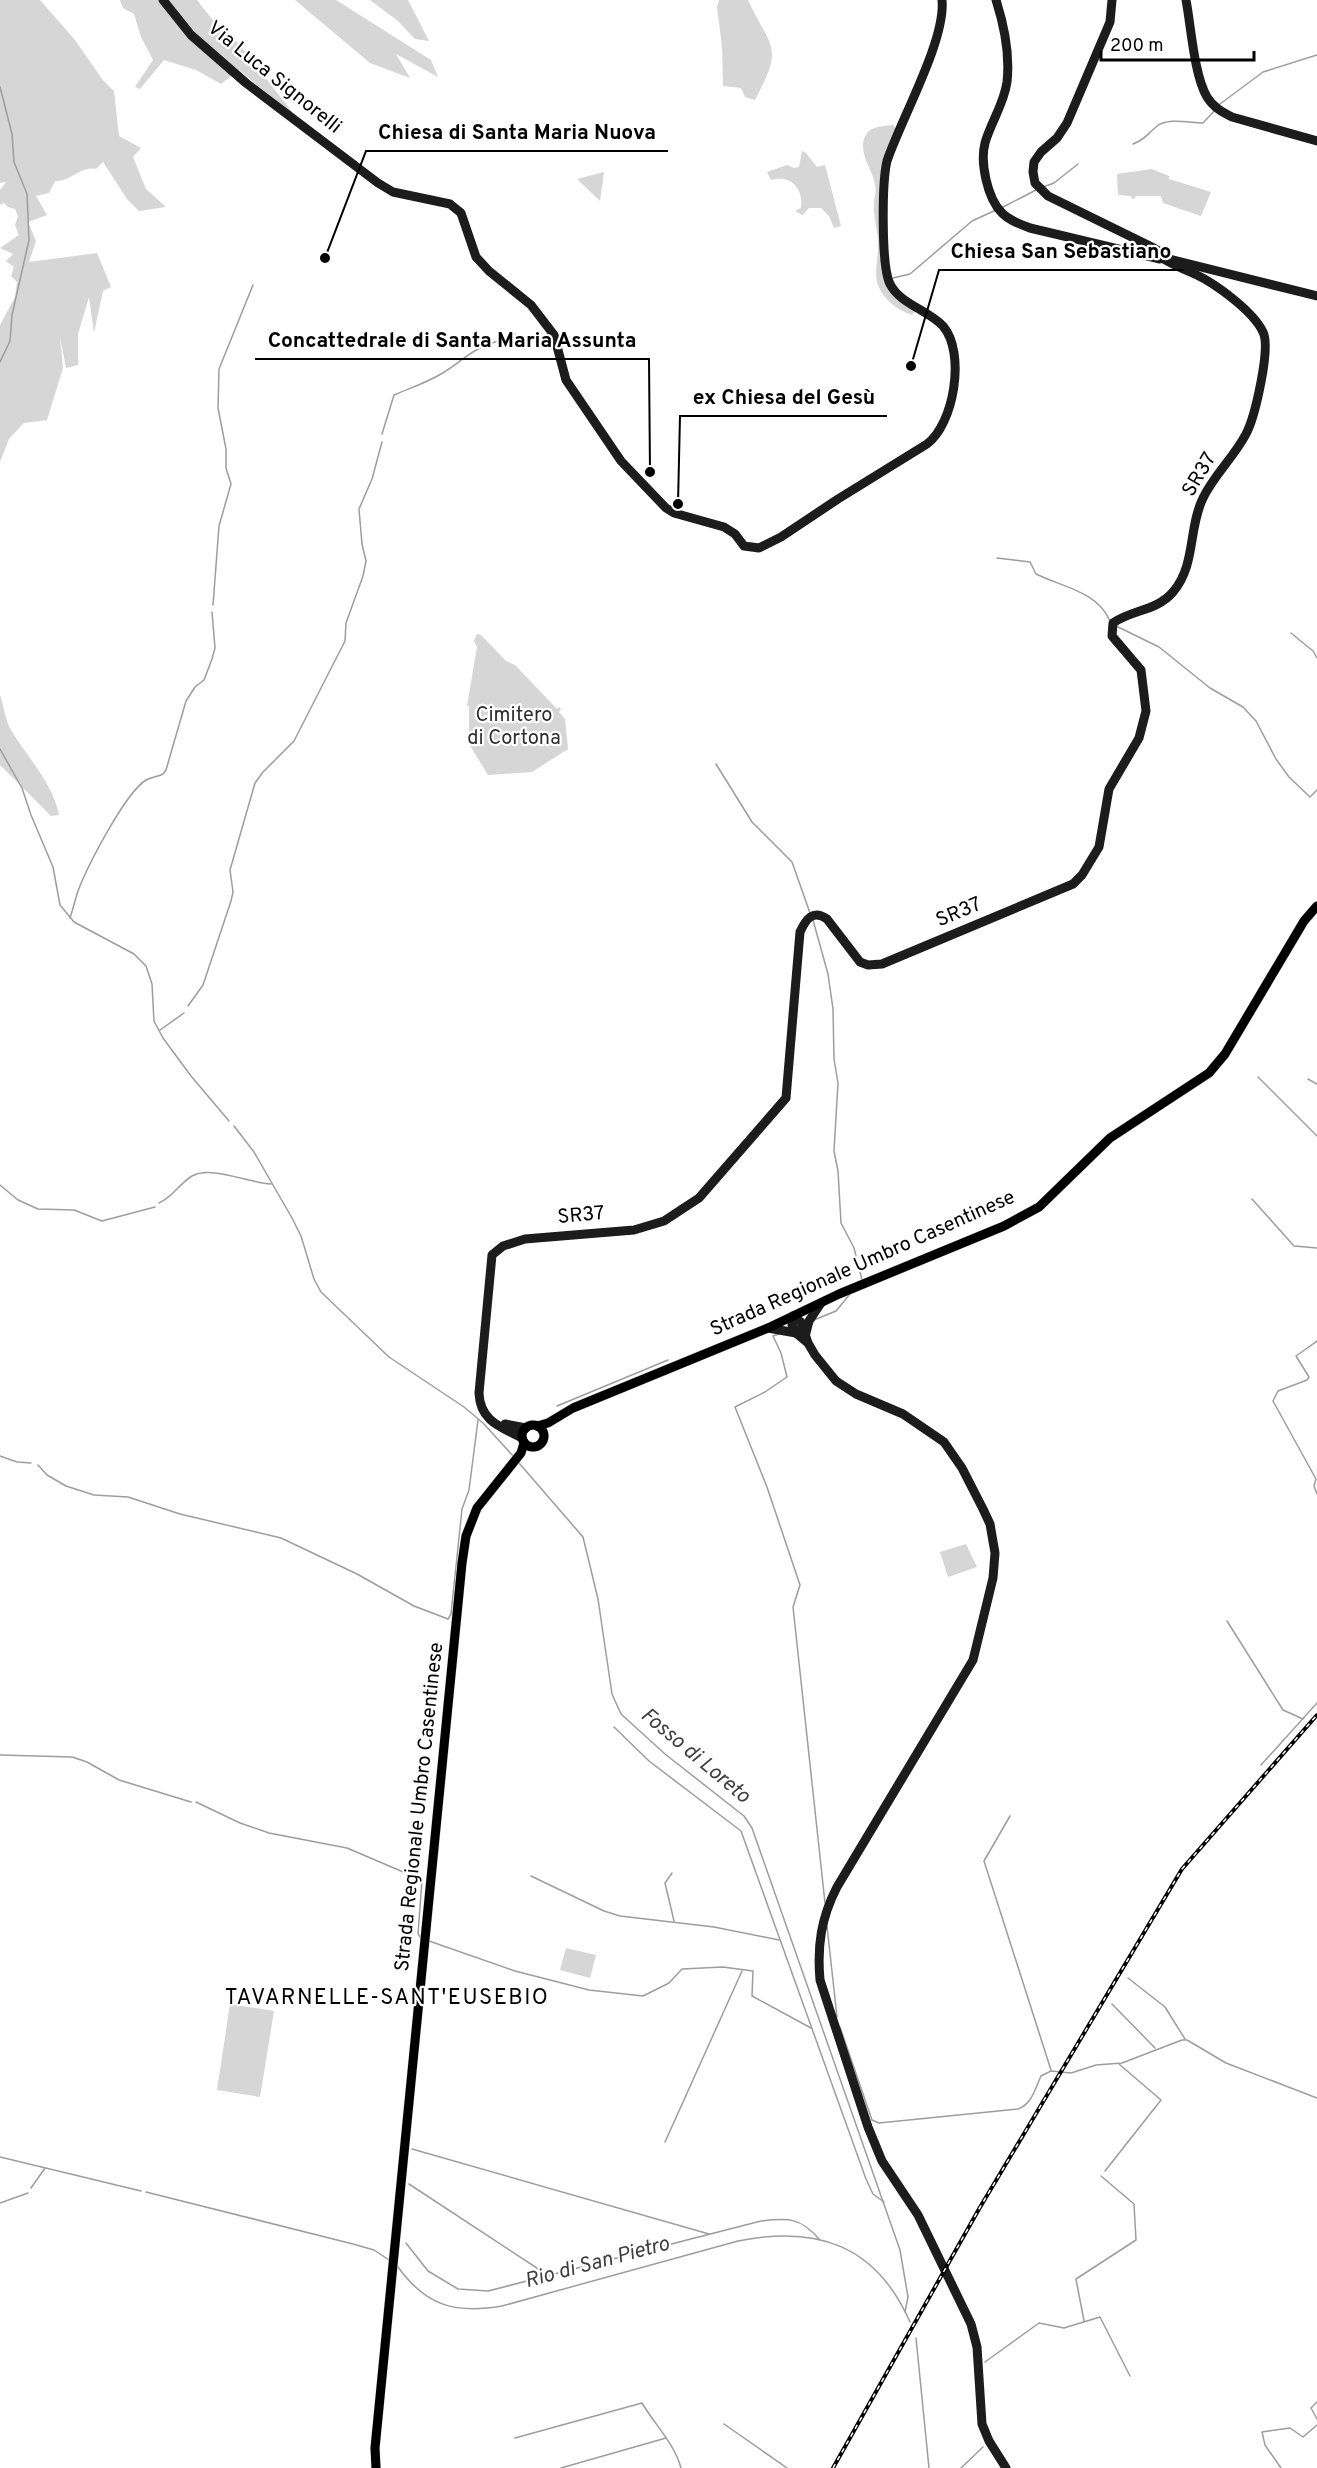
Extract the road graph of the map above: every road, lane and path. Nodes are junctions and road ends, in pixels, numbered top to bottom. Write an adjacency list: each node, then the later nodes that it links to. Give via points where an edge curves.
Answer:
1 (163, 0): 2 (main road, Via Luca Signorelli, via 191,34 246,83 378,183 393,192 450,204 460,213 476,257 543,318 554,334 566,380 621,461 666,508 686,518 724,527 744,546 759,548 935,438 946,419 954,388 946,331 889,283 884,230 887,161 936,38)
2 (942, 0)
3 (996, 0): 7 (main road, via 1007,74 1003,100 984,150 988,183 999,209 1014,222 1030,228 1156,260)
4 (1112, 0): 7 (main road, via 1110,22 1076,105 1061,133 1036,157 1033,178 1048,196 1154,248)
5 (1186, 0): 6 (main road, via 1199,74 1213,105 1232,117)
6 (1317, 141)
7 (1162, 258): 8 (main road); 14 (main road, SR37, via 1208,282 1241,307 1263,332 1266,351 1251,424 1203,498 1181,581 1165,600 1120,618 1113,625 1112,636 1141,670 1146,711 1138,738 1108,789 1101,841 1082,875 1073,884 882,964 860,962 820,914 805,920 800,932 786,1098 699,1198 664,1221 634,1230 525,1239 503,1246 492,1256 479,1393)
8 (1317, 296)
9 (1317, 906): 10 (main road, Strada Regionale Umbro Casentinese, via 1209,1073 1110,1138 1039,1207 1004,1226)
10 (821, 1303): 11 (main road, Strada Regionale Umbro Casentinese); 13 (main road)
11 (794, 1316): 12 (main road, Strada Regionale Umbro Casentinese); 13 (main road, via 792,1325)
12 (768, 1328): 13 (main road); 15 (main road, Strada Regionale Umbro Casentinese, via 573,1408)
13 (803, 1336): 21 (main road, via 821,1364 846,1389 903,1414 944,1442 973,1489 993,1539 993,1578 973,1660 826,1907 818,1954 820,1980 875,2144 893,2181 918,2215 971,2324 982,2424)
14 (484, 1413): 17 (main road, via 507,1425); 19 (main road)
15 (551, 1421): 16 (main road, Strada Regionale Umbro Casentinese); 18 (main road)
16 (537, 1426): 17 (main road); 18 (main road)
17 (526, 1428): 19 (main road)
18 (544, 1437): 19 (main road, via 539,1445)
19 (526, 1443): 20 (main road, Strada Regionale Umbro Casentinese, via 477,1508 462,1563)
20 (376, 2468)
21 (1006, 2468)

